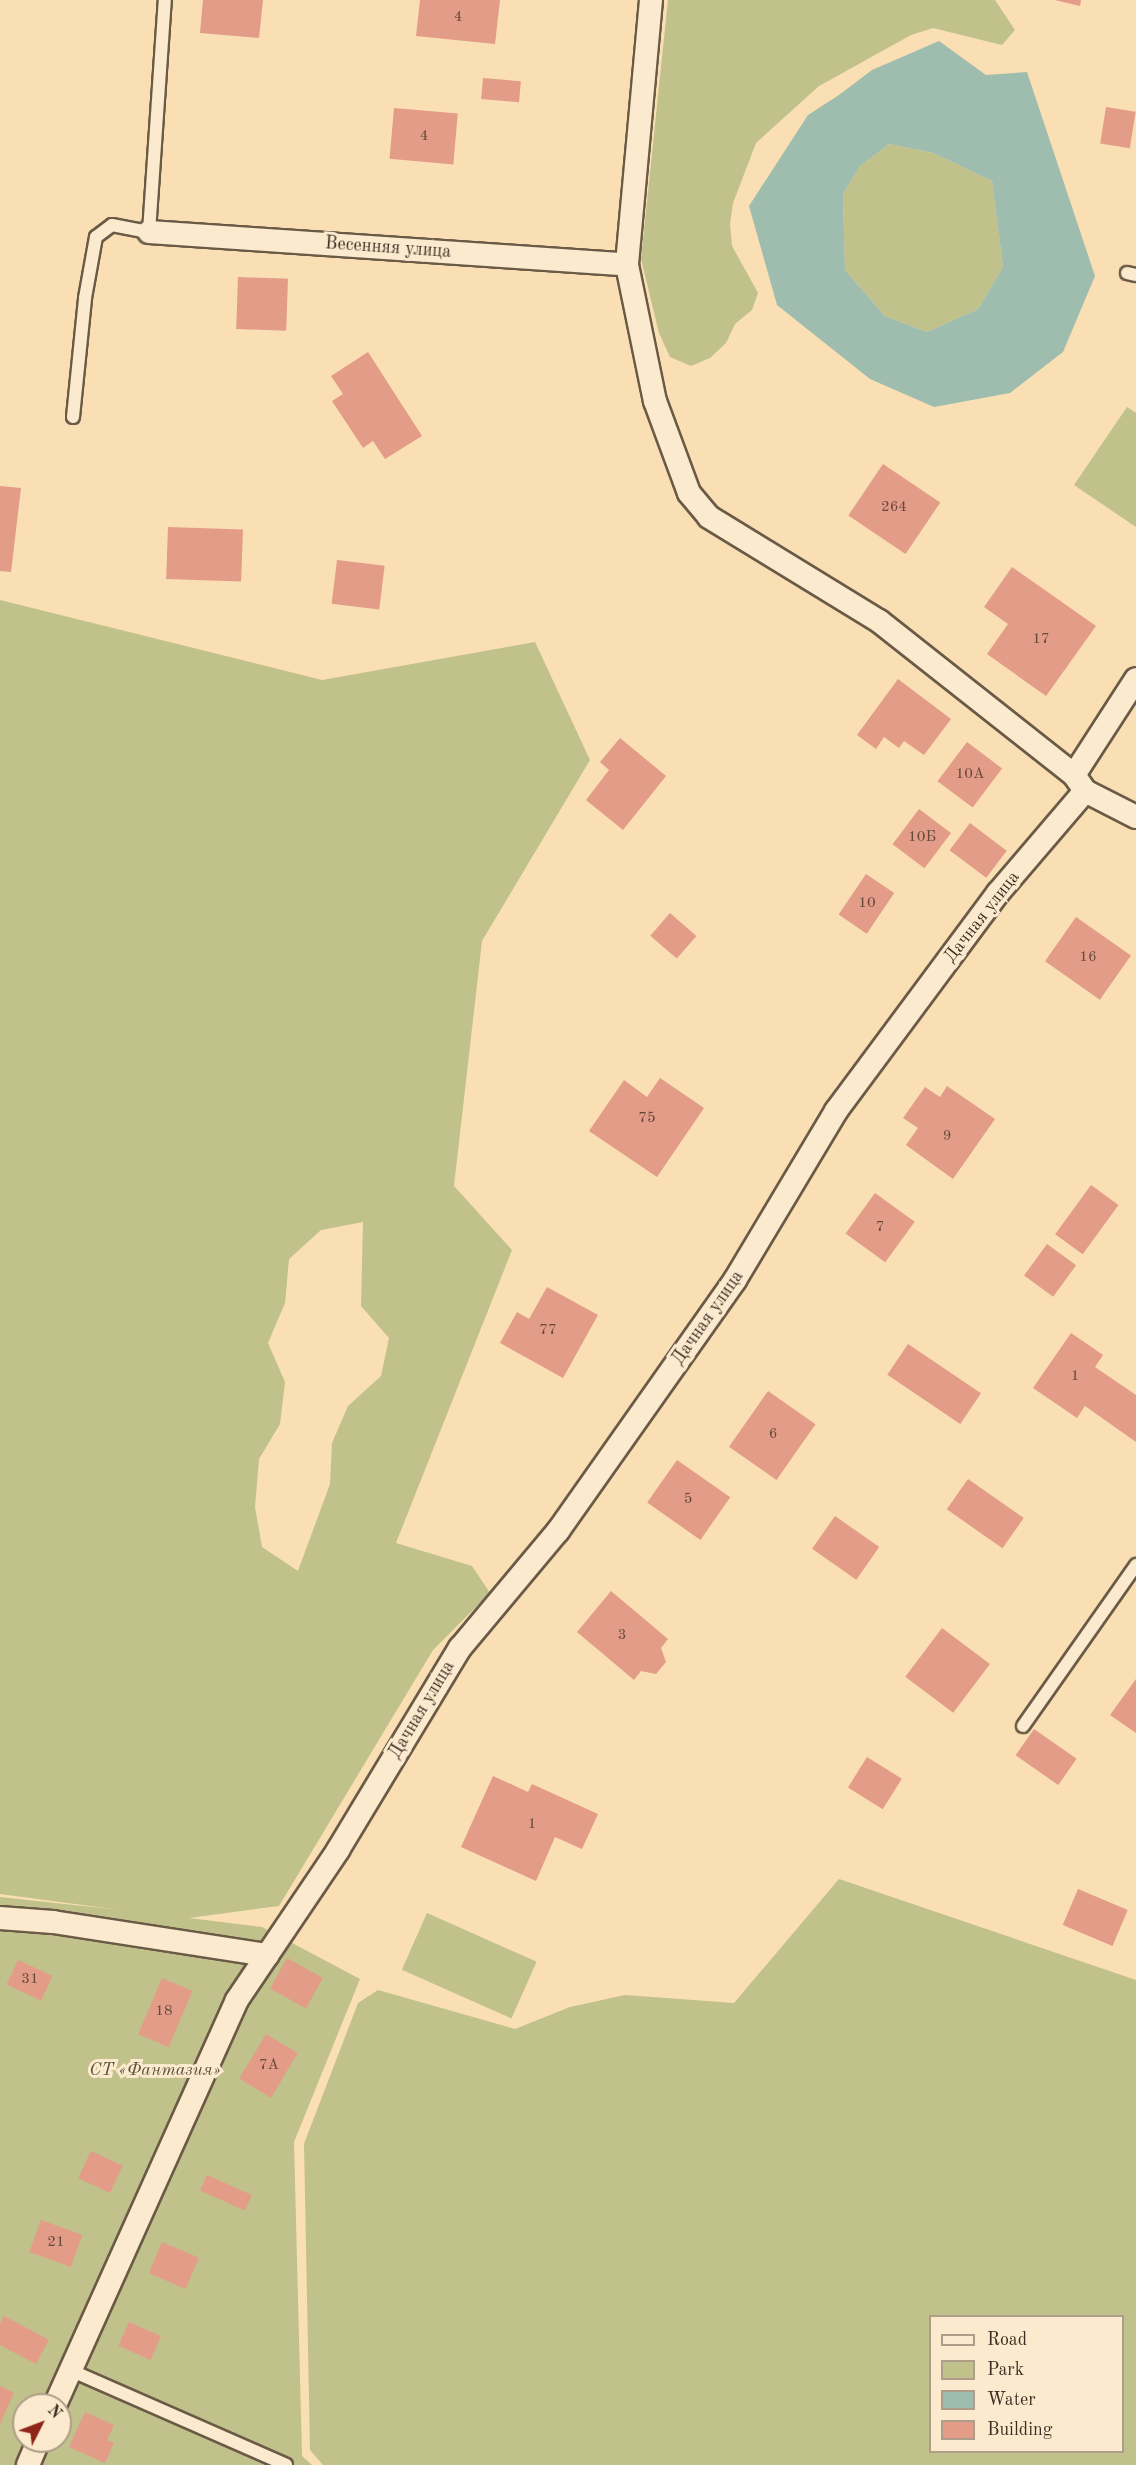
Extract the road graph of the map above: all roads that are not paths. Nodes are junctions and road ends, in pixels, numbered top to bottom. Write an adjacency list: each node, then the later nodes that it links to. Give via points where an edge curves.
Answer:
1 (165, 0): 3 (lane)
2 (651, 0): 4 (street)
3 (149, 231): 4 (street, Весенняя улица); 5 (lane, via 112,225 96,237 85,298)
4 (627, 265): 7 (street, via 655,401 689,494 710,516 879,621)
5 (73, 417)
6 (1136, 679): 7 (street, Дачная улица)
7 (1080, 783): 8 (street); 12 (street, Дачная улица, via 836,1110 735,1280 558,1531 460,1648 338,1850)
8 (1136, 817)
9 (1136, 1565): 10 (lane)
10 (1023, 1726)
11 (0, 1918): 12 (street, via 53,1922)
12 (267, 1955): 13 (street, Дачная улица, via 237,2000)
13 (70, 2370): 14 (street, Дачная улица); 15 (lane)
14 (60, 2393)
15 (286, 2465)

